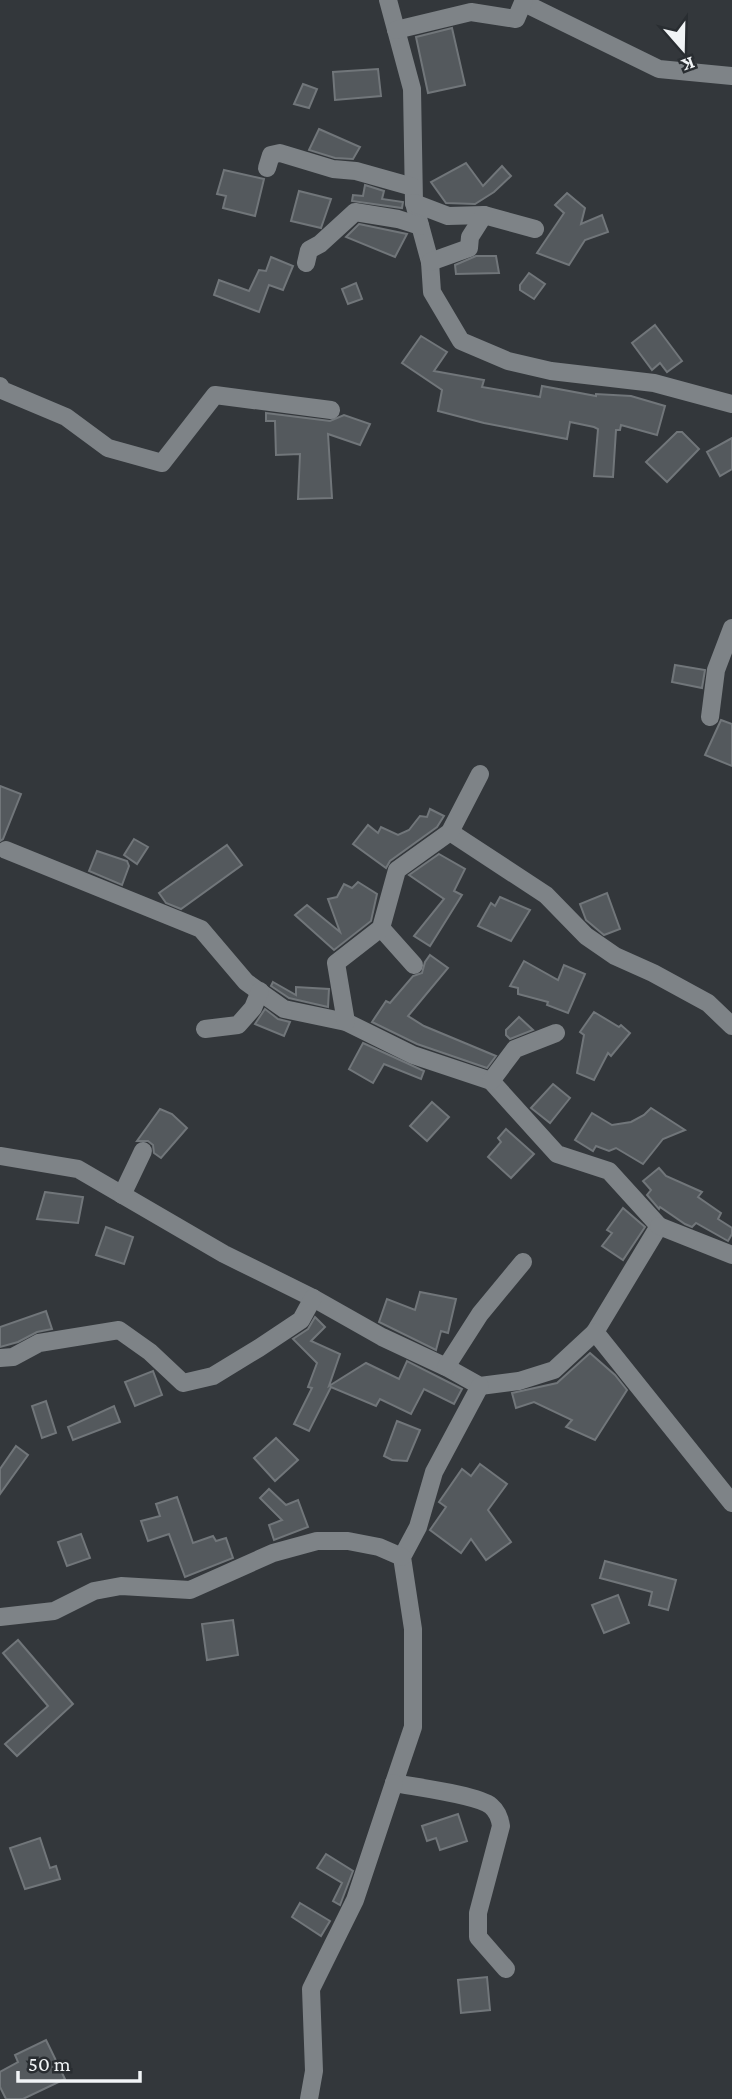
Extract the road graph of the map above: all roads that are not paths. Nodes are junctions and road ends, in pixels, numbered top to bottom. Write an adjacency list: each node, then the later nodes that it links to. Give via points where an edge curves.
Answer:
1 (388, 0): 3 (street)
2 (524, 1): 3 (street, via 516,19 471,12); 4 (street, via 659,69)
3 (396, 30): 6 (street, via 412,89)
4 (732, 76)
5 (267, 168): 6 (street, via 271,155 280,153 356,171)
6 (414, 195): 7 (street, via 448,216); 8 (street)
7 (484, 215): 9 (street); 10 (street, via 470,237 469,248)
8 (420, 226): 10 (street); 11 (street, via 355,212 309,250)
9 (535, 229)
10 (430, 261): 13 (street, via 432,292 461,341 508,361 551,371 654,383)
11 (306, 263)
12 (0, 386): 14 (street, via 66,417 107,448 162,463 215,395)
13 (732, 404)
14 (331, 410)
15 (732, 628): 16 (street, via 716,670)
16 (710, 717)
17 (480, 774): 18 (street)
18 (450, 832): 20 (street, via 397,870); 24 (street, via 545,895 586,936 615,956 708,1003)
19 (2, 853): 22 (street, via 201,929 246,982)
20 (381, 928): 21 (street); 23 (street, via 336,963)
21 (414, 965)
22 (260, 991): 23 (street, via 284,1009); 25 (street, via 238,1025)
23 (346, 1021): 27 (street, via 413,1055)
24 (732, 1026)
25 (205, 1029)
26 (556, 1033): 27 (street, via 515,1049)
27 (491, 1081): 31 (street, via 557,1154 609,1171)
28 (143, 1151): 30 (street)
29 (0, 1156): 30 (street, via 78,1169)
30 (122, 1195): 34 (street, via 224,1254)
31 (659, 1226): 32 (street); 35 (street)
32 (732, 1255)
33 (523, 1262): 37 (street, via 480,1314)
34 (313, 1298): 36 (street, via 301,1320 259,1348 213,1376 183,1383 119,1329 39,1343 13,1357); 37 (street)
35 (595, 1332): 38 (street, via 554,1370); 39 (street)
36 (0, 1357)
37 (446, 1367): 38 (street)
38 (480, 1386): 40 (street, via 435,1472 418,1528)
39 (732, 1503)
40 (402, 1557): 41 (street, via 348,1541 317,1541 273,1553 190,1590 121,1586 94,1591 54,1611); 42 (street, via 413,1629 413,1727)
41 (0, 1617)
42 (394, 1783): 43 (street, via 490,1805 499,1817 501,1826 478,1913 478,1937); 44 (street, via 355,1900 311,1989 314,2071)
43 (506, 1969)
44 (309, 2099)

